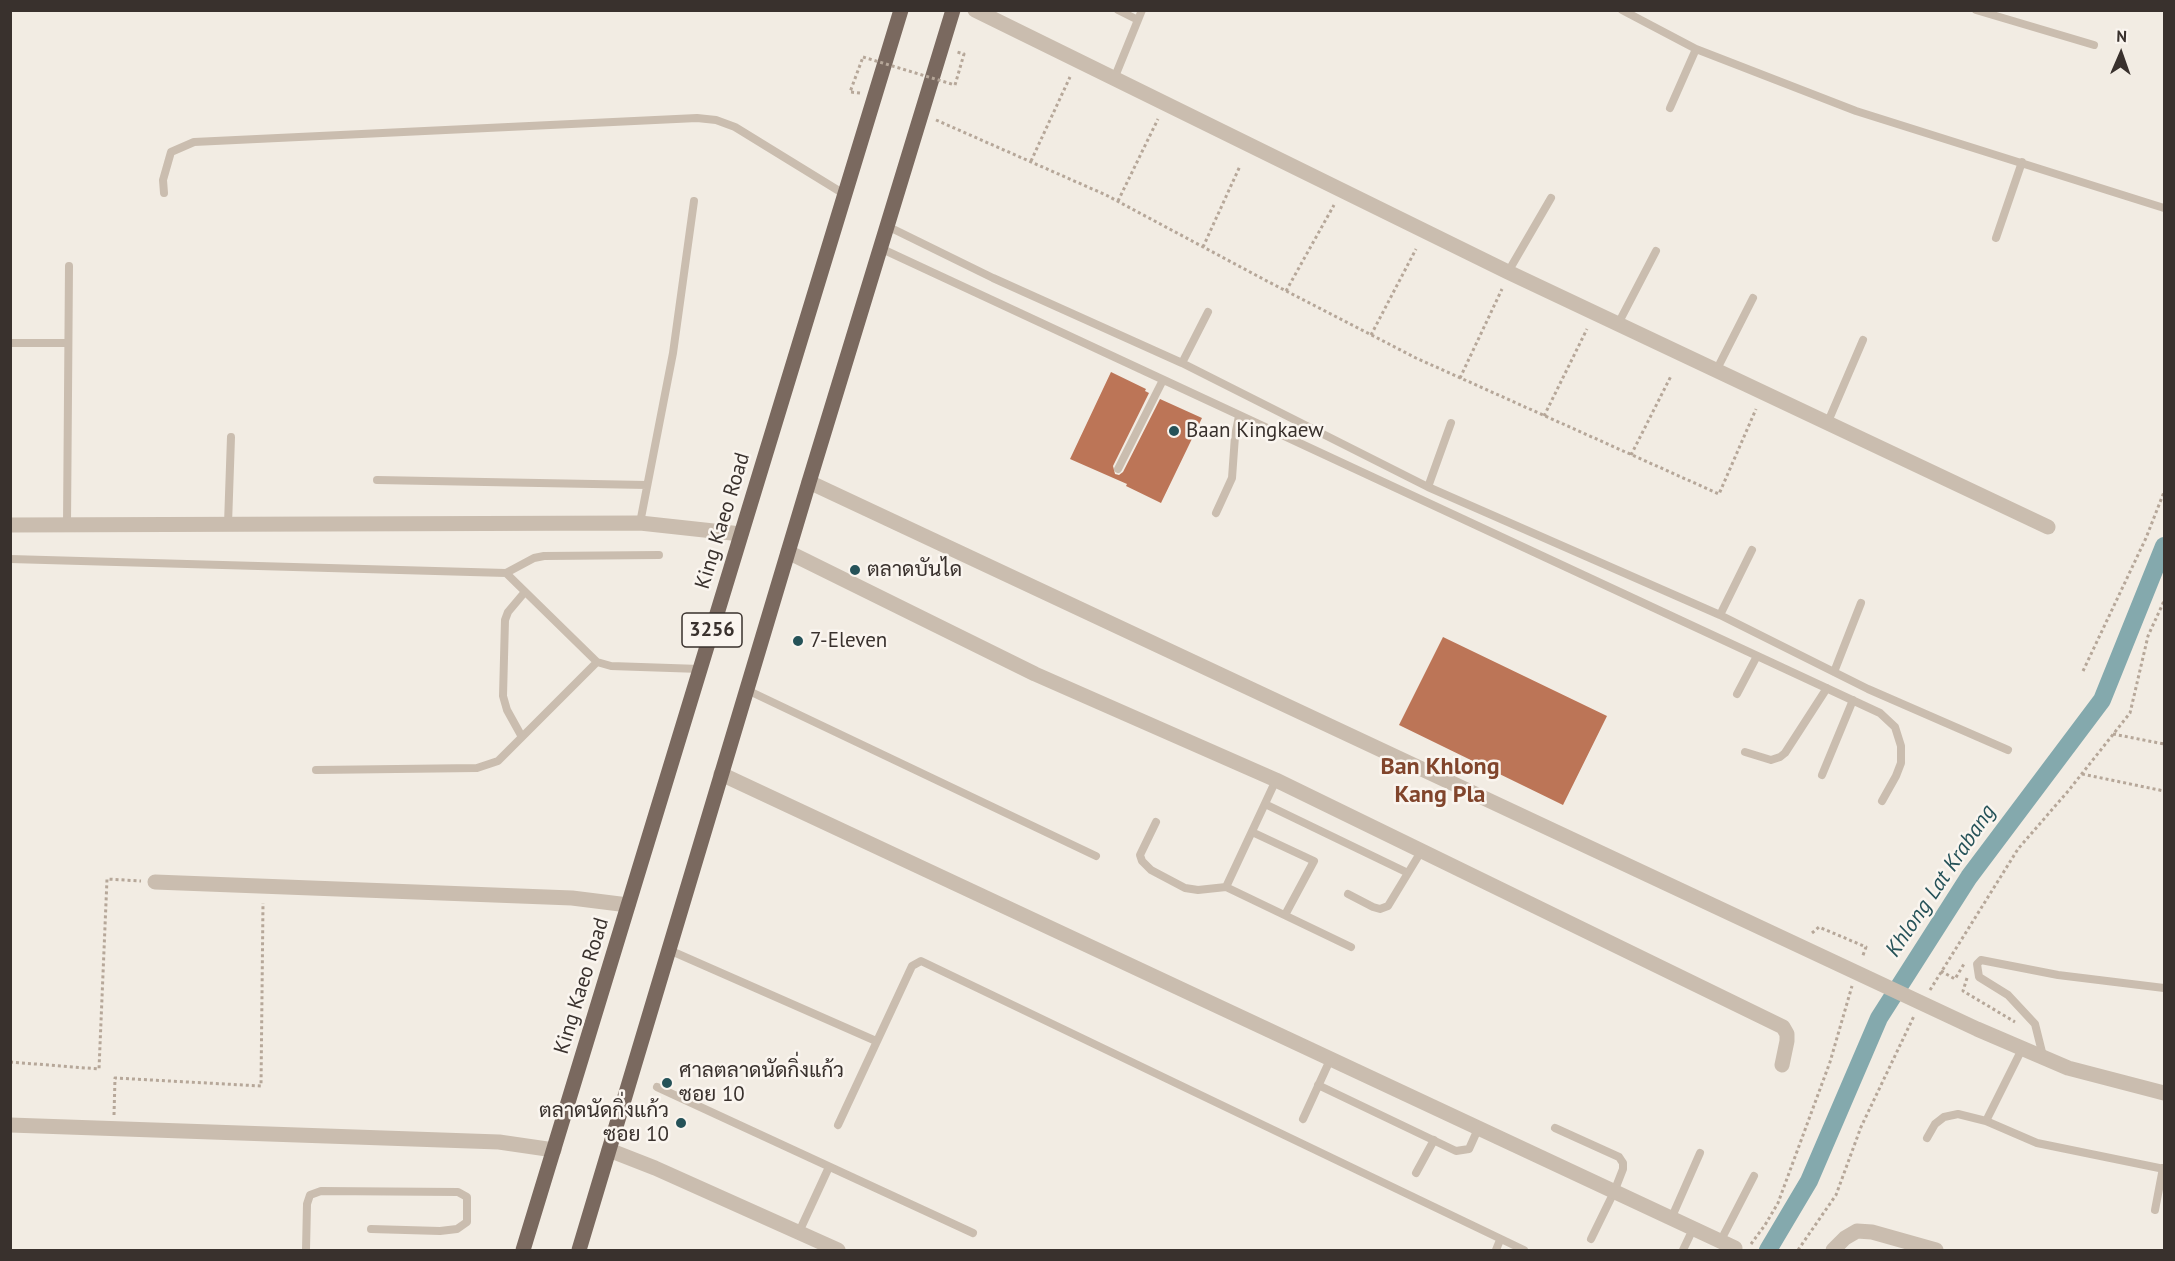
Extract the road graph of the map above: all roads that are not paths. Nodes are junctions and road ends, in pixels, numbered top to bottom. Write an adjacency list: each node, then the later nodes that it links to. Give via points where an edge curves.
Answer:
1 (901, 10): 15 (main road, King Kaeo Road / 3256)
2 (953, 10): 19 (main road, 3256)
3 (975, 10): 11 (street)
4 (1118, 10): 8 (lane)
5 (1142, 10): 8 (lane)
6 (1622, 10): 10 (lane)
7 (1976, 10): 9 (lane)
8 (1138, 20): 11 (lane)
9 (2094, 45)
10 (1696, 49): 12 (lane); 13 (lane, via 1856,111)
11 (1113, 80): 24 (street)
12 (1670, 108)
13 (2022, 162): 18 (lane); 20 (lane)
14 (164, 193): 15 (lane, via 163,180 171,152 194,142 697,118 735,127)
15 (844, 194): 49 (main road, King Kaeo Road / 3256)
16 (1551, 198): 24 (lane)
17 (694, 201): 41 (lane, via 673,352)
18 (2164, 208)
19 (887, 226): 21 (main road, 3256); 31 (lane)
20 (1996, 238)
21 (880, 248): 33 (lane); 40 (main road, 3256)
22 (1656, 250): 27 (lane)
23 (69, 266): 30 (lane)
24 (1508, 272): 27 (street)
25 (1753, 298): 32 (lane)
26 (1208, 312): 31 (lane)
27 (1618, 324): 32 (street)
28 (1863, 340): 36 (lane)
29 (10, 343): 30 (lane)
30 (68, 343): 47 (lane)
31 (1182, 363): 42 (lane)
32 (1716, 371): 36 (street)
33 (1163, 380): 34 (lane); 38 (lane)
34 (1239, 416): 43 (lane, via 1232,478); 58 (lane)
35 (1451, 423): 42 (lane)
36 (1827, 424): 48 (street)
37 (231, 437): 45 (lane)
38 (1118, 469)
39 (377, 480): 41 (lane)
40 (809, 482): 51 (main road, 3256); 89 (street)
41 (648, 485): 44 (lane)
42 (1428, 487): 57 (lane)
43 (1216, 513)
44 (640, 523): 45 (street); 49 (street)
45 (228, 524): 47 (street)
46 (10, 525): 47 (street)
47 (67, 525)
48 (2048, 526)
49 (741, 534): 60 (main road, King Kaeo Road / 3256)
50 (1752, 550): 57 (lane)
51 (788, 552): 63 (main road, 3256); 72 (street, via 1035,674)
52 (659, 555): 54 (lane, via 544,556)
53 (10, 559): 54 (lane)
54 (506, 573): 55 (lane)
55 (524, 593): 59 (lane); 66 (lane, via 505,620 503,696)
56 (1861, 603): 61 (lane)
57 (1720, 615): 61 (lane)
58 (1757, 656): 62 (lane); 64 (lane)
59 (597, 662): 60 (lane, via 611,666); 66 (lane)
60 (700, 669): 83 (main road, King Kaeo Road / 3256)
61 (1834, 672): 67 (lane)
62 (1827, 688): 65 (lane); 68 (lane, via 1780,757 1771,760)
63 (747, 690): 70 (main road, 3256); 78 (lane)
64 (1737, 694)
65 (1853, 700): 71 (lane); 73 (lane, via 1888,720 1895,727 1901,746 1896,776)
66 (522, 737): 69 (lane, via 498,760 477,768)
67 (2008, 750)
68 (1745, 752)
69 (316, 770)
70 (721, 774): 86 (main road, 3256); 91 (street)
71 (1822, 775)
72 (1276, 780): 74 (lane); 77 (street)
73 (1882, 801)
74 (1265, 804): 76 (lane); 79 (lane)
75 (1156, 822): 81 (lane, via 1140,855 1151,870 1185,888)
76 (1252, 832): 81 (lane); 84 (lane, via 1314,861)
77 (1422, 850): 79 (lane); 92 (street, via 1783,1027 1787,1041)
78 (1096, 856)
79 (1408, 873): 82 (lane, via 1388,906 1380,909)
80 (155, 882): 83 (street, via 572,898)
81 (1226, 887): 84 (lane)
82 (1348, 894)
83 (628, 905): 104 (main road, King Kaeo Road / 3256)
84 (1286, 915): 85 (lane)
85 (1351, 947)
86 (669, 950): 88 (lane); 105 (main road, 3256)
87 (2164, 988): 90 (lane, via 2058,975 1981,960 1977,964 1980,978 2008,995 2035,1024)
88 (876, 1041): 99 (lane); 119 (lane, via 912,966 915,962 926,963)
89 (2022, 1049): 90 (street); 97 (lane)
90 (2043, 1058): 95 (street)
91 (1330, 1060): 93 (lane); 101 (street)
92 (1782, 1065)
93 (1318, 1085): 96 (lane); 103 (lane)
94 (657, 1088): 107 (lane)
95 (2164, 1092)
96 (1303, 1119)
97 (1986, 1120): 102 (lane, via 1958,1114 1944,1117); 108 (lane, via 2037,1143)
98 (10, 1125): 104 (street, via 499,1142)
99 (838, 1125)
100 (1555, 1128): 111 (lane, via 1619,1157 1623,1169)
101 (1478, 1129): 103 (lane, via 1469,1149 1463,1151); 111 (street)
102 (1927, 1138)
103 (1434, 1140): 109 (lane)
104 (554, 1150): 122 (main road, King Kaeo Road / 3256)
105 (609, 1150): 116 (street); 123 (main road, 3256)
106 (1700, 1153): 113 (lane)
107 (829, 1167): 116 (lane); 117 (lane)
108 (2164, 1168): 112 (lane)
109 (1416, 1173)
110 (1754, 1176): 120 (lane)
111 (1614, 1192): 113 (street); 118 (lane)
112 (2155, 1210)
113 (1671, 1219): 115 (street)
114 (371, 1229): 121 (lane, via 440,1232 457,1228 467,1222 467,1197 458,1192 321,1191 310,1196 307,1204)
115 (1693, 1229): 120 (street); 127 (lane)
116 (799, 1232): 124 (street)
117 (973, 1233)
118 (1591, 1239)
119 (1500, 1240): 125 (lane); 126 (lane)
120 (1734, 1247)
121 (306, 1251)
122 (523, 1251)
123 (579, 1251)
124 (838, 1251)
125 (1496, 1251)
126 (1524, 1251)
127 (1683, 1251)
128 (1833, 1251): 129 (street, via 1857,1231)
129 (1935, 1251)

